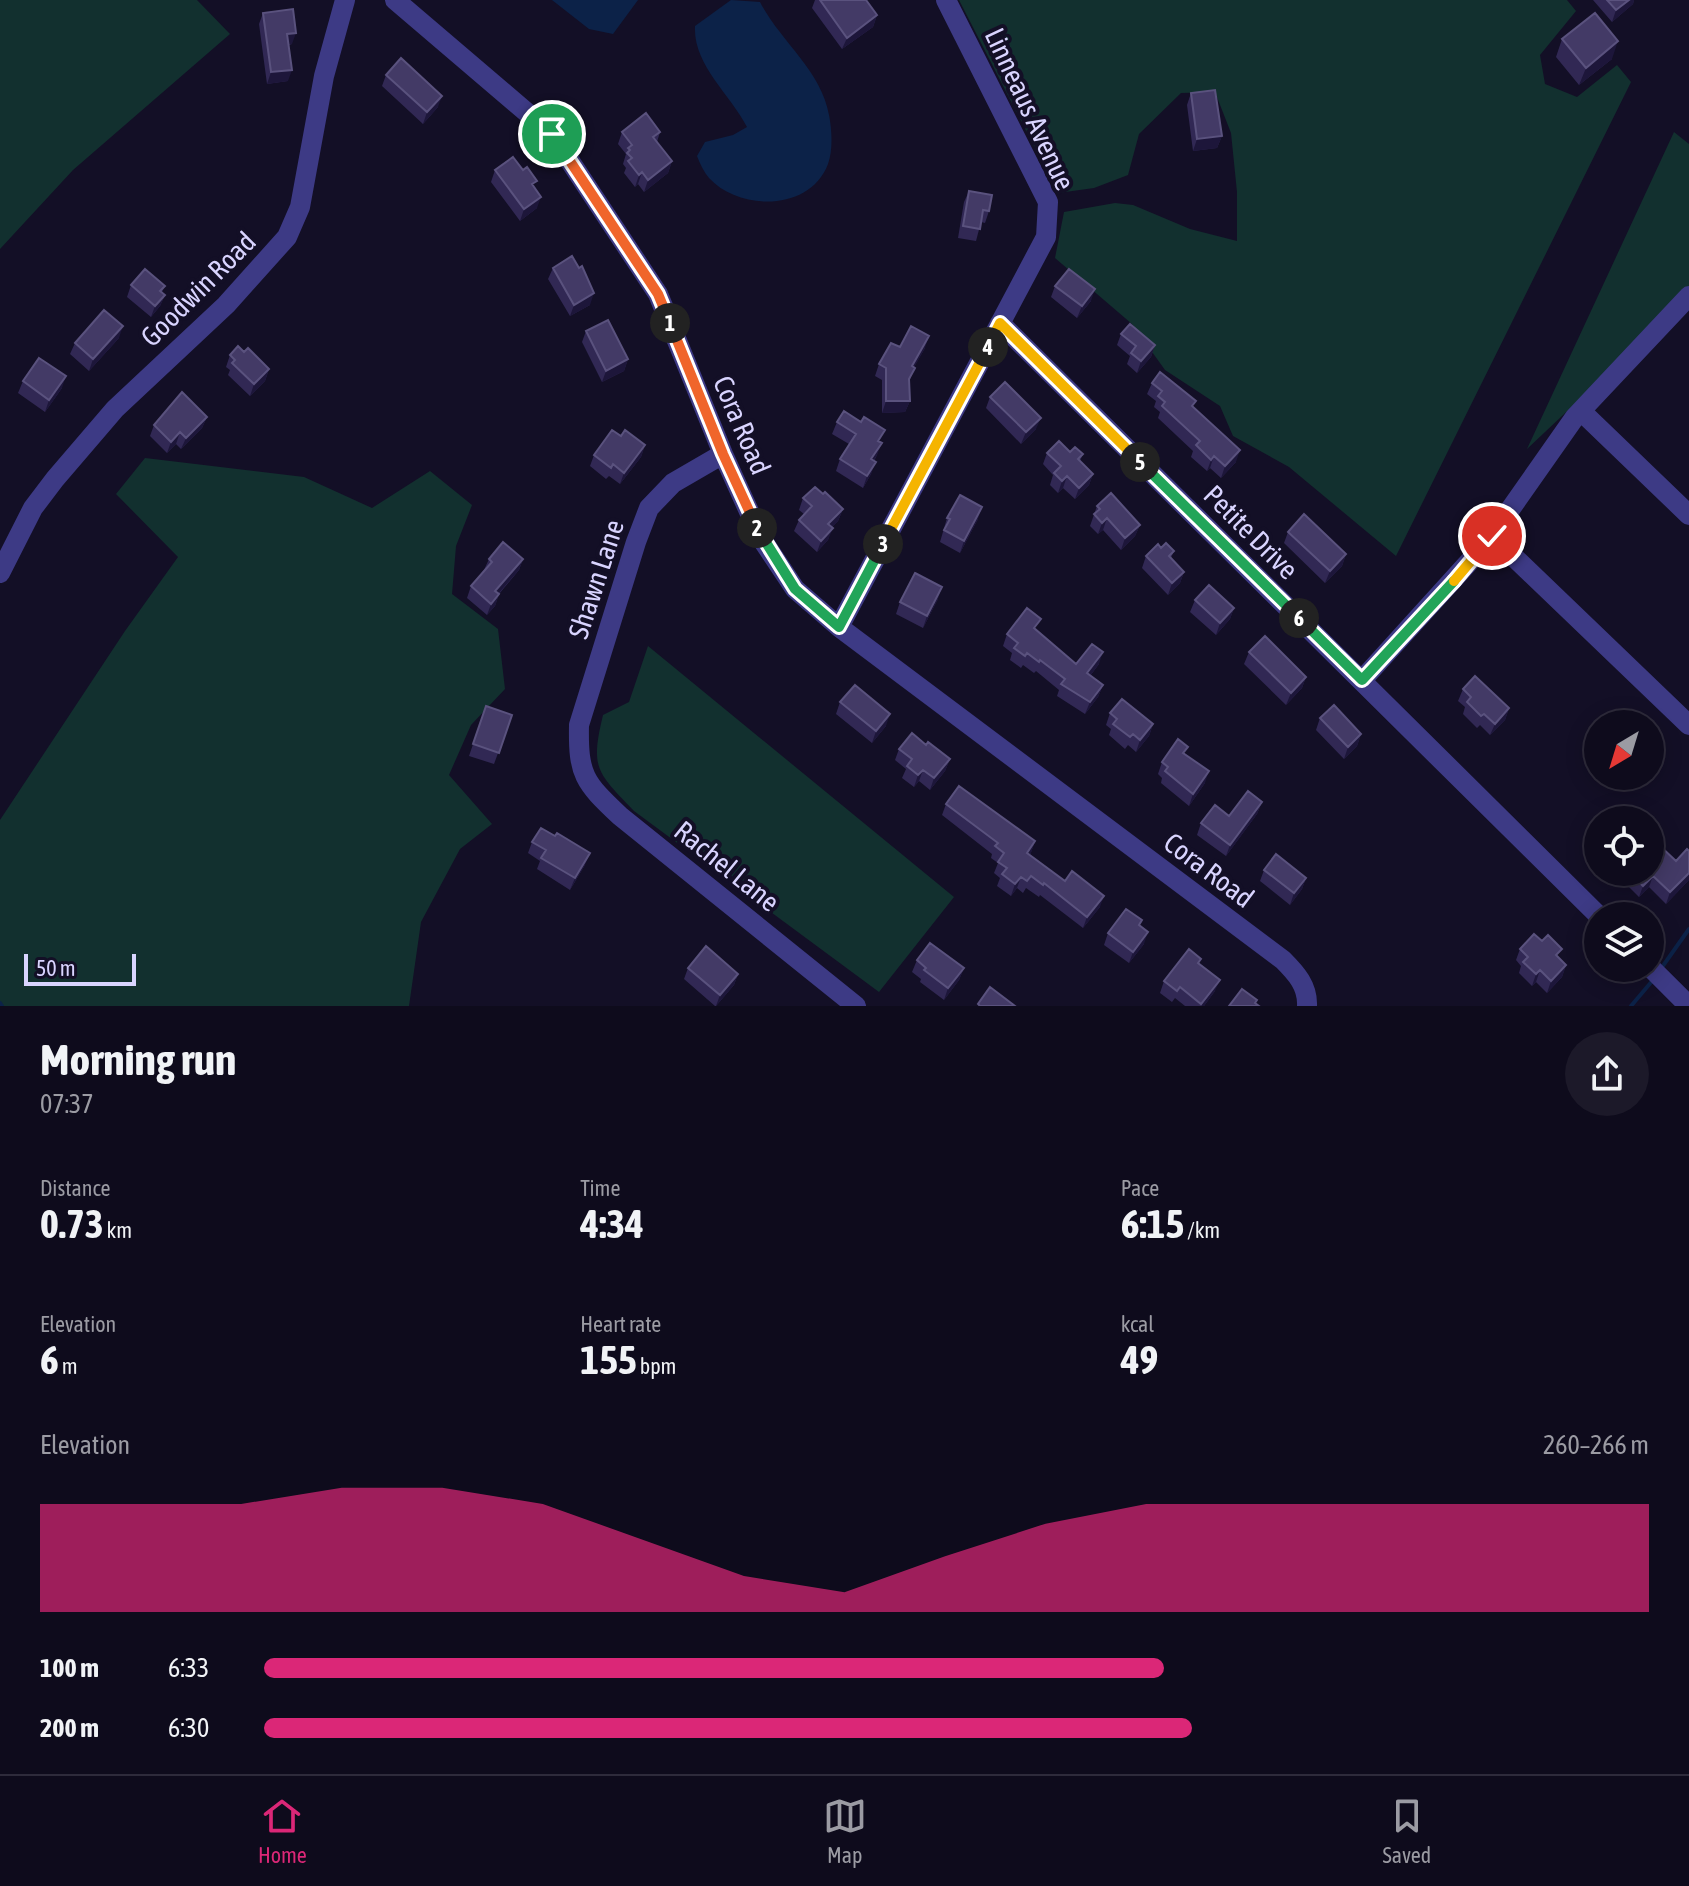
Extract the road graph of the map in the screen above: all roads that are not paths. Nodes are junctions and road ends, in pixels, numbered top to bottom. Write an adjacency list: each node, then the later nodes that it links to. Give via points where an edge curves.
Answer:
1 (345, 0): 10 (street, Goodwin Road, via 324,76 300,207 287,237 226,305 115,409 55,479 33,508)
2 (395, 0): 7 (street, Cora Road, via 552,134 658,294)
3 (946, 0): 5 (street, Linneaus Avenue, via 1048,202 1046,237)
4 (1688, 300): 6 (street)
5 (1000, 323): 11 (street, Linneaus Avenue); 12 (street, Petite Drive)
6 (1581, 411): 8 (street); 9 (street)
7 (723, 454): 11 (street, Cora Road, via 761,538 795,589); 14 (street, Shawn Lane, via 673,483 649,508 579,725)
8 (1689, 515)
9 (1492, 536): 12 (street); 13 (street)
10 (0, 573)
11 (839, 627): 18 (street, Cora Road, via 1283,960 1300,978)
12 (1362, 680): 15 (street, Petite Drive)
13 (1689, 725)
14 (578, 757): 17 (street, Rachel Lane, via 590,788 620,816)
15 (1585, 902)
16 (1664, 981): 19 (street)
17 (856, 1006)
18 (1307, 1006)
19 (1689, 1006)

